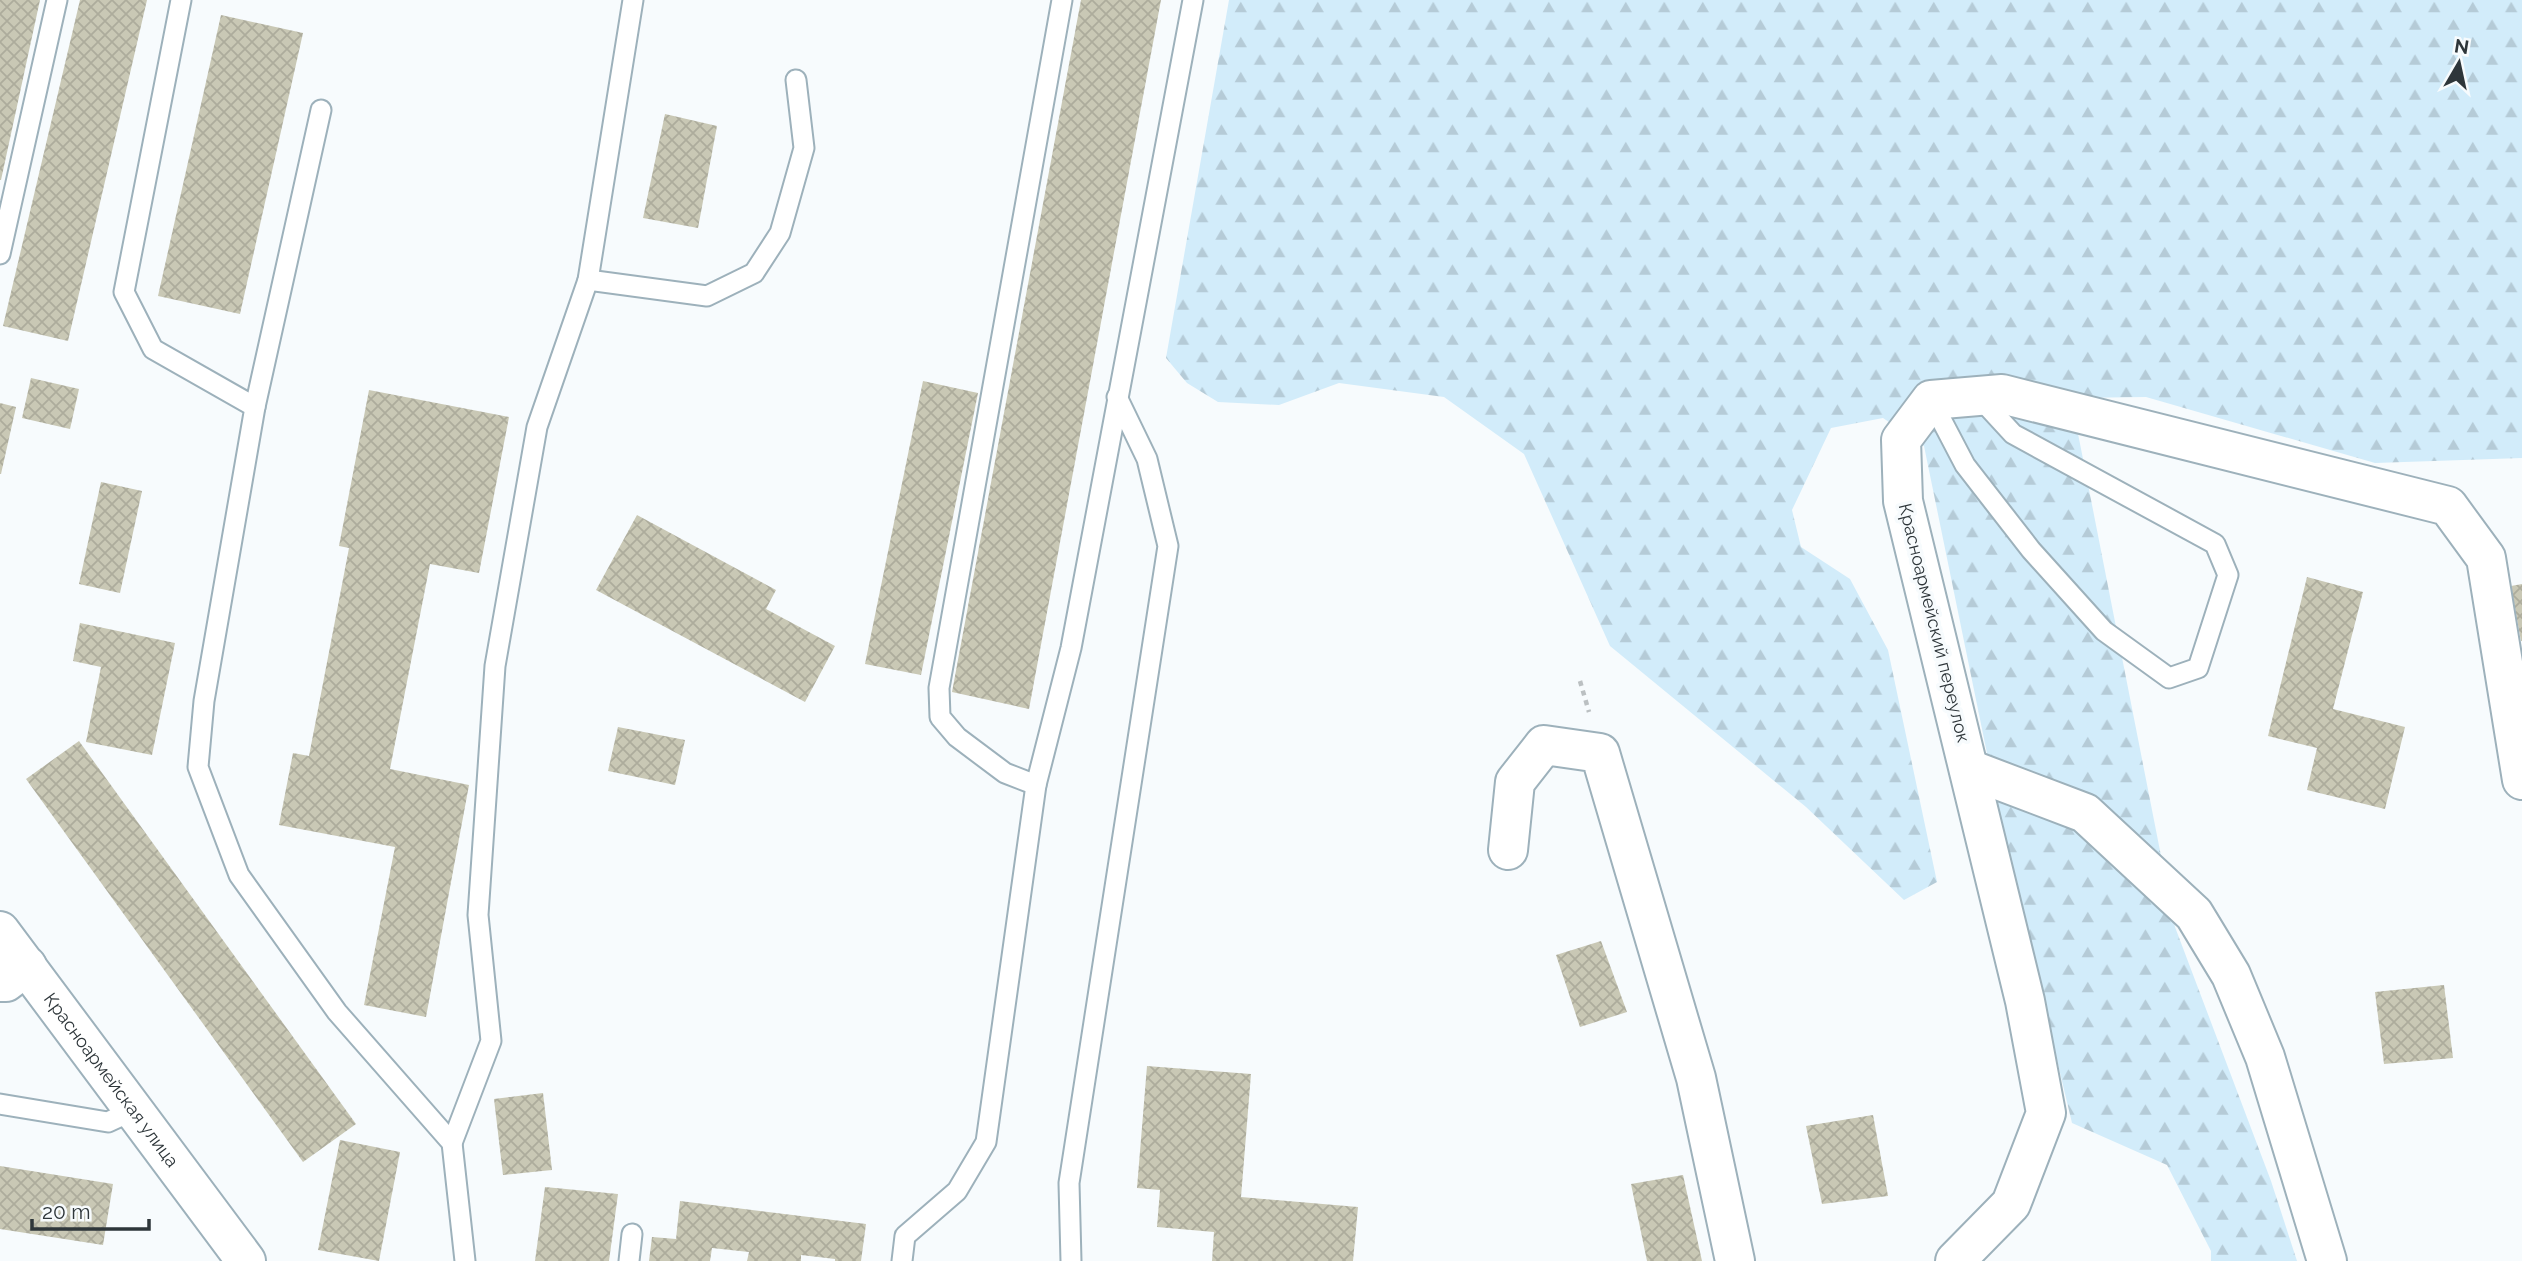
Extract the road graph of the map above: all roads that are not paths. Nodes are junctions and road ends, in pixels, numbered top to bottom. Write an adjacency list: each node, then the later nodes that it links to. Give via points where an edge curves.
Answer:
1 (57, 0): 8 (lane)
2 (181, 0): 13 (lane, via 124,292 153,349)
3 (633, 0): 9 (lane)
4 (1062, 0): 16 (lane, via 939,688 940,717 957,737 1005,773)
5 (1193, 0): 11 (lane)
6 (796, 80): 9 (lane, via 804,148 779,233 754,273 707,296)
7 (321, 110): 13 (lane)
8 (0, 254)
9 (587, 280): 22 (lane, via 537,427 495,667 478,915 491,1041)
10 (1978, 396): 12 (street); 12 (lane, via 2013,434 2215,544 2228,575 2198,668 2169,678 2104,631 2031,550 1965,465); 15 (street, via 2002,394 2448,506 2486,558)
11 (1117, 397): 16 (lane, via 1071,648); 28 (lane, via 1147,459 1168,546 1069,1184)
12 (1931, 400): 14 (street, Красноармейский переулок, via 1901,440 1903,501)
13 (255, 407): 22 (lane, via 204,701 198,767 239,875 337,1013)
14 (1969, 769): 30 (street, Красноармейский переулок, via 2025,1001 2046,1113 2011,1204); 31 (street, via 2085,813 2194,914 2231,975 2265,1057)
15 (2522, 780)
16 (1035, 785): 27 (lane, via 986,1142 957,1191 905,1236)
17 (1508, 850): 29 (street, via 1516,782 1544,745 1600,753 1696,1078)
18 (0, 931): 19 (street, Красноармейская улица)
19 (14, 974): 21 (street, Красноармейская улица)
20 (0, 1104): 21 (lane, via 108,1122)
21 (134, 1110): 24 (street, Красноармейская улица)
22 (452, 1143): 25 (lane)
23 (632, 1234): 26 (lane)
24 (246, 1261)
25 (465, 1261)
26 (629, 1261)
27 (902, 1261)
28 (1071, 1261)
29 (1735, 1261)
30 (1955, 1261)
31 (2328, 1261)

